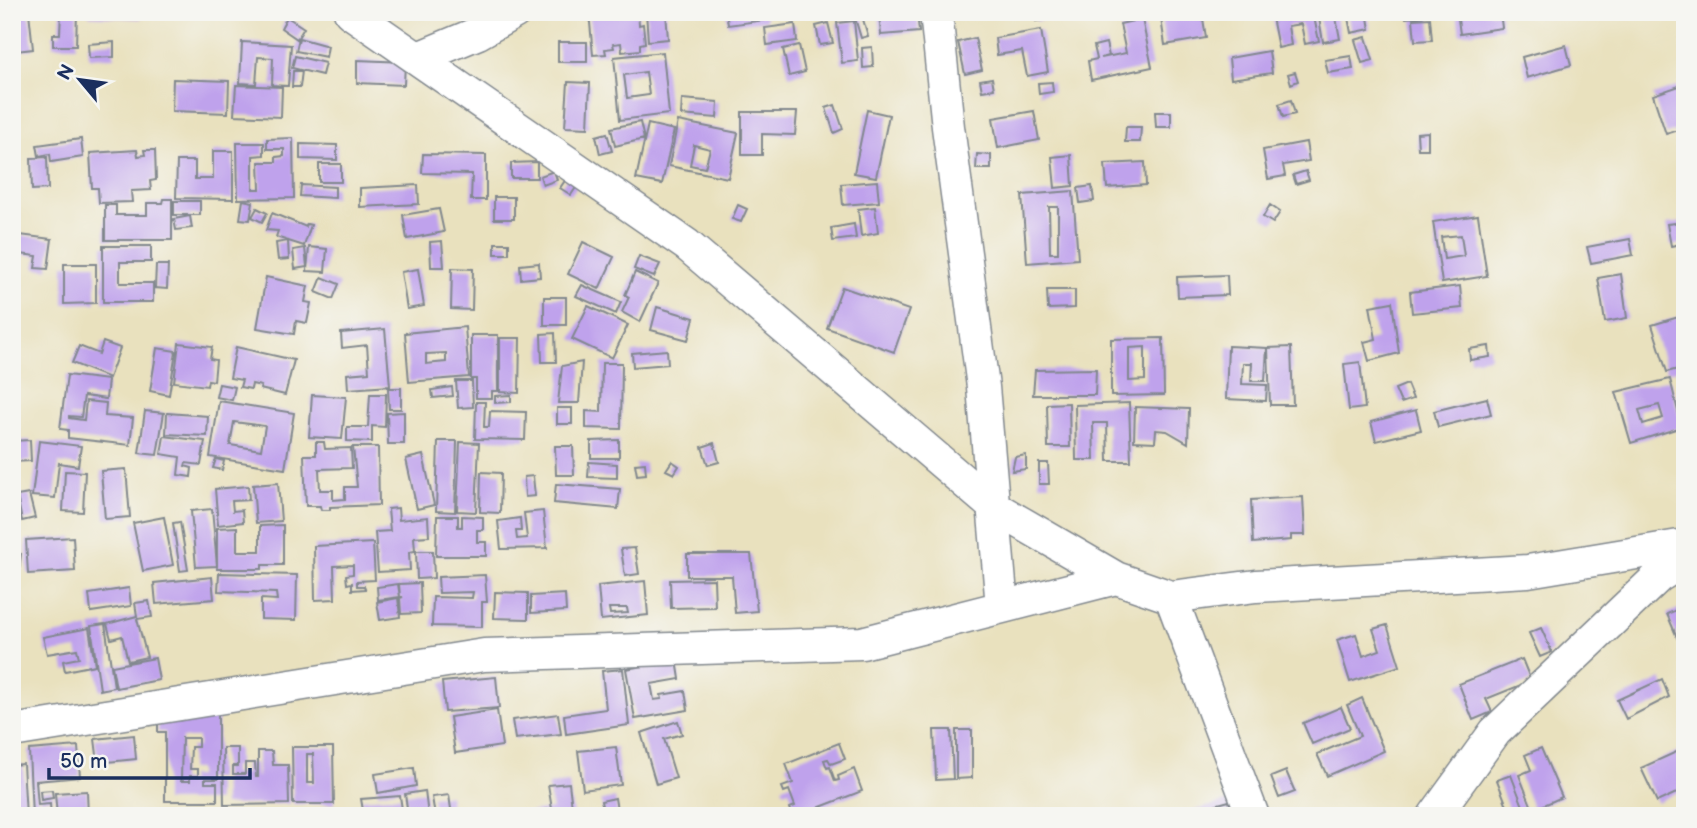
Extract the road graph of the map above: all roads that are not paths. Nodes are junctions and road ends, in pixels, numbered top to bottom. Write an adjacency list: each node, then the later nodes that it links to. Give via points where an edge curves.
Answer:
1 (350, 12): 4 (street)
2 (515, 12): 4 (street)
3 (936, 12): 5 (street)
4 (418, 58): 5 (street, via 687,245)
5 (994, 507): 8 (street); 10 (street)
6 (1685, 545): 9 (street, via 1528,571 1256,586)
7 (1685, 560): 13 (street, via 1659,576 1495,732)
8 (1116, 578): 9 (street); 10 (street)
9 (1171, 597): 12 (street)
10 (1002, 607): 11 (street, via 862,643 484,655)
11 (12, 731)
12 (1253, 816)
13 (1434, 816)

